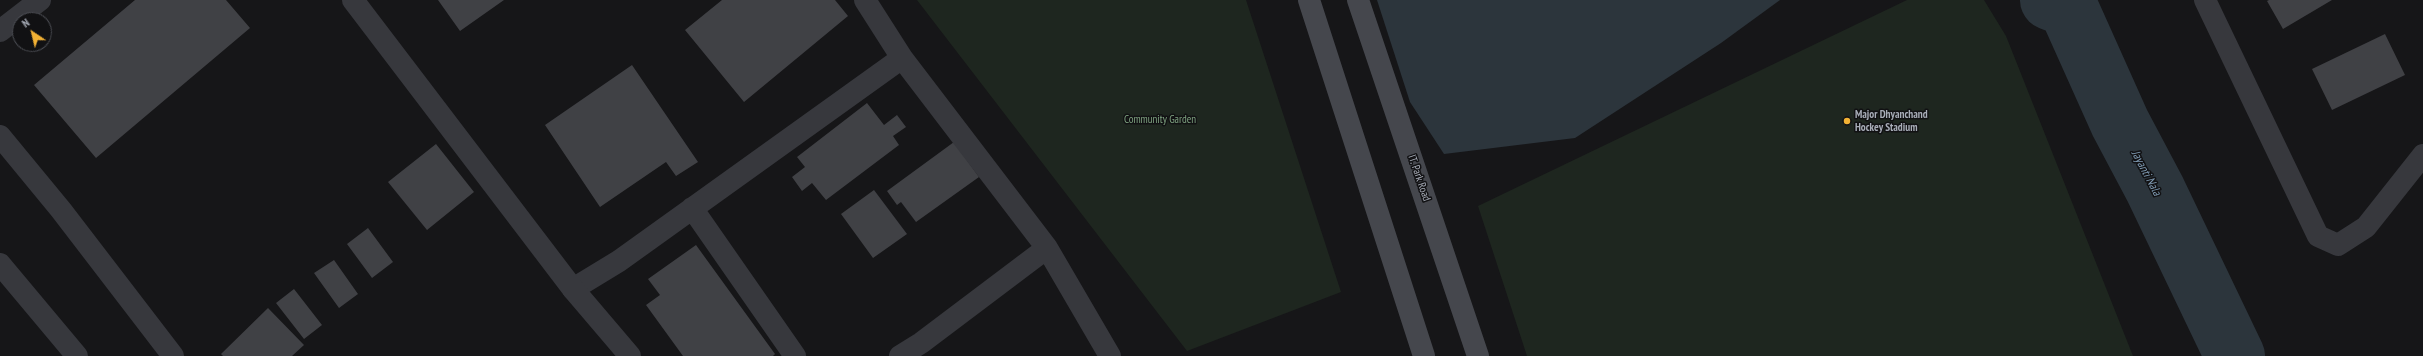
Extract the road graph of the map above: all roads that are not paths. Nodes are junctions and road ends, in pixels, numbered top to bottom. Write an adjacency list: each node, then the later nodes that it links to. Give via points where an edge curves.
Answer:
1 (40, 0): 7 (street)
2 (353, 0): 14 (street)
3 (865, 0): 8 (street)
4 (1309, 0): 21 (main road)
5 (1358, 0): 22 (main road, IT. Park Road)
6 (2206, 0): 10 (street, via 2318,236 2338,245 2366,227)
7 (0, 31)
8 (902, 58): 11 (street); 12 (street)
9 (3, 147): 17 (street, via 61,210)
10 (2423, 155)
11 (692, 208): 14 (street, via 619,261); 19 (street)
12 (1047, 248): 15 (street); 20 (street)
13 (0, 264): 16 (street)
14 (574, 289): 18 (street)
15 (1102, 353)
16 (77, 356)
17 (173, 356)
18 (630, 356)
19 (795, 356)
20 (900, 356)
21 (1424, 356)
22 (1478, 356)

